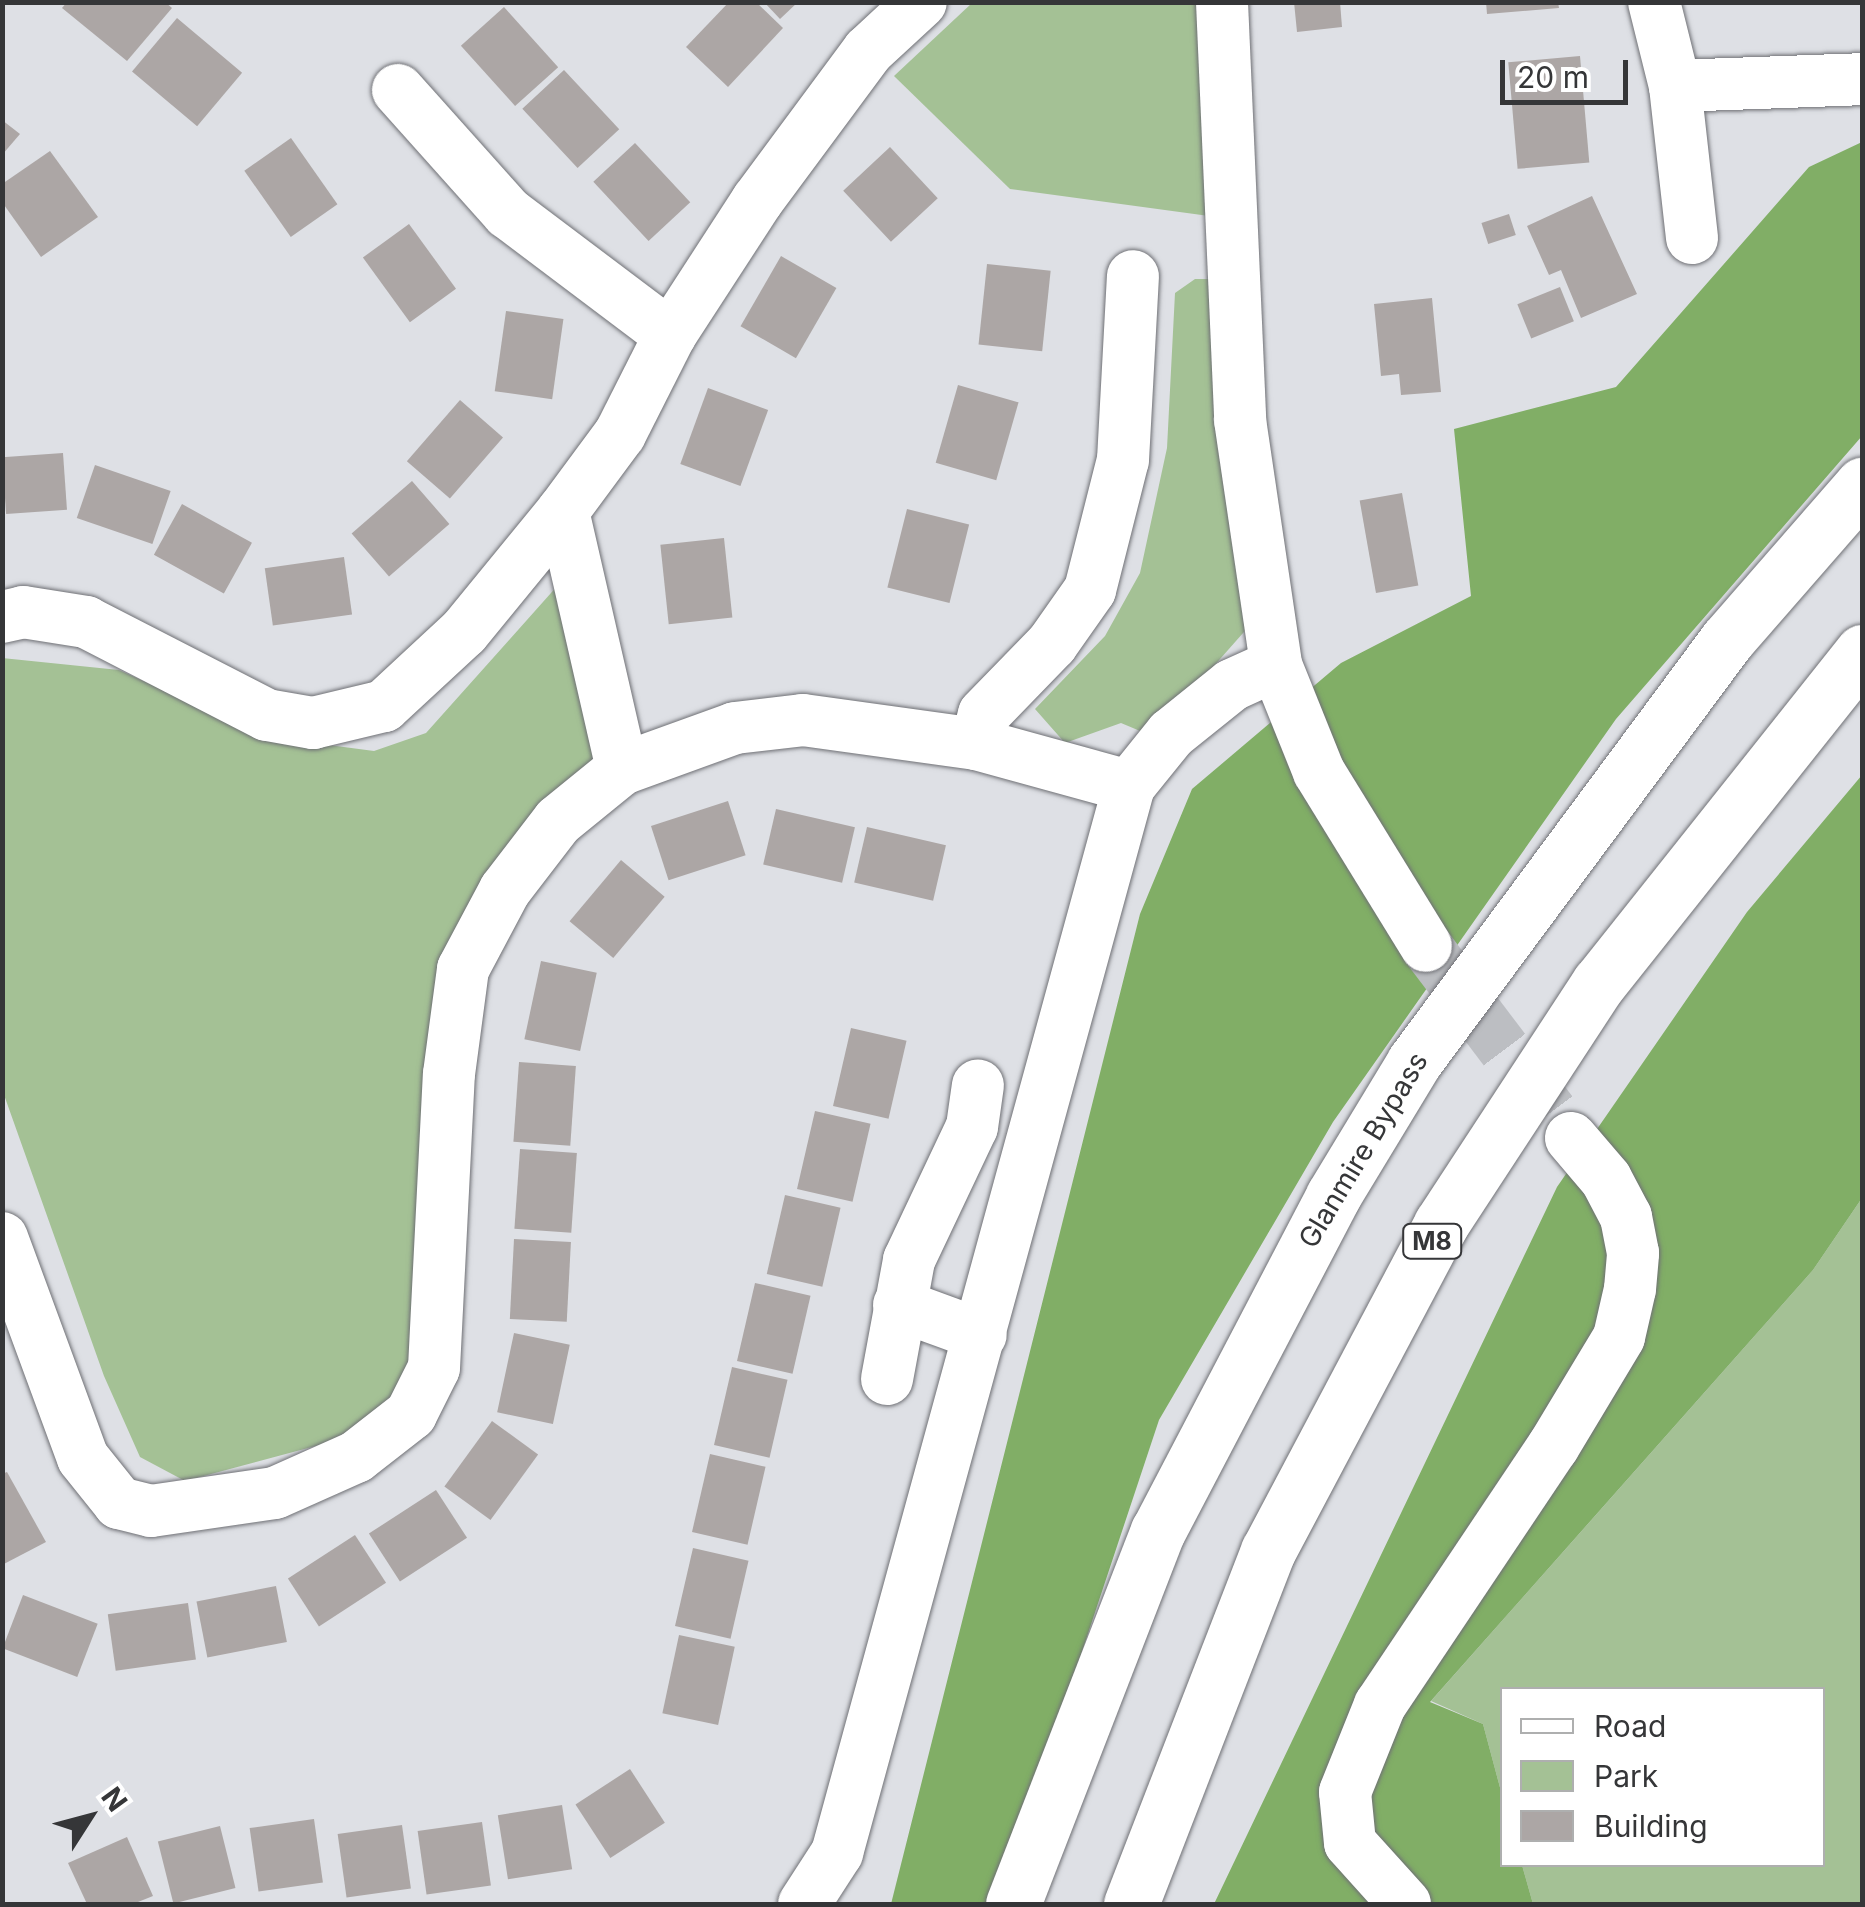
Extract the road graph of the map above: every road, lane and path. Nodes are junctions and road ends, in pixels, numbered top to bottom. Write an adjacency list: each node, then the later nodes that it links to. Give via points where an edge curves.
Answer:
1 (922, 2): 9 (street, via 868,51 757,201)
2 (1222, 2): 14 (street, via 1240,420)
3 (1654, 2): 5 (street)
4 (1862, 79): 5 (street)
5 (1675, 86): 7 (street)
6 (398, 90): 9 (street, via 508,214)
7 (1692, 238)
8 (1133, 276): 15 (street, via 1123,460 1090,590 1052,644 984,714)
9 (670, 335): 11 (street, via 620,434)
10 (1862, 484): 26 (highway, Glanmire Bypass, via 1716,656 1414,1062 1332,1196 1158,1531)
11 (563, 510): 12 (street, via 412,686 384,706 353,716 313,722 267,715 86,622 22,612); 16 (street)
12 (2, 617)
13 (1862, 652): 27 (highway, M8, via 1599,982 1441,1224 1268,1552)
14 (1276, 665): 17 (street, via 1232,685 1171,734); 18 (street, via 1319,772)
15 (976, 744): 16 (street, via 803,720 735,728); 17 (street)
16 (622, 769): 21 (street, via 558,822 505,890 464,968 450,1074 434,1368 411,1414 389,1435 275,1493 151,1511 119,1504 84,1458)
17 (1129, 786): 23 (street)
18 (1426, 946)
19 (978, 1085): 22 (street, via 972,1128 908,1260)
20 (1572, 1138): 28 (street, via 1606,1179 1626,1218 1634,1253 1630,1289 1618,1338 1554,1448 1380,1705 1345,1792 1350,1843)
21 (2, 1238)
22 (898, 1306): 23 (street); 24 (street)
23 (982, 1335): 25 (street, via 837,1853)
24 (887, 1379)
25 (804, 1904)
26 (1013, 1904)
27 (1130, 1904)
28 (1405, 1904)

